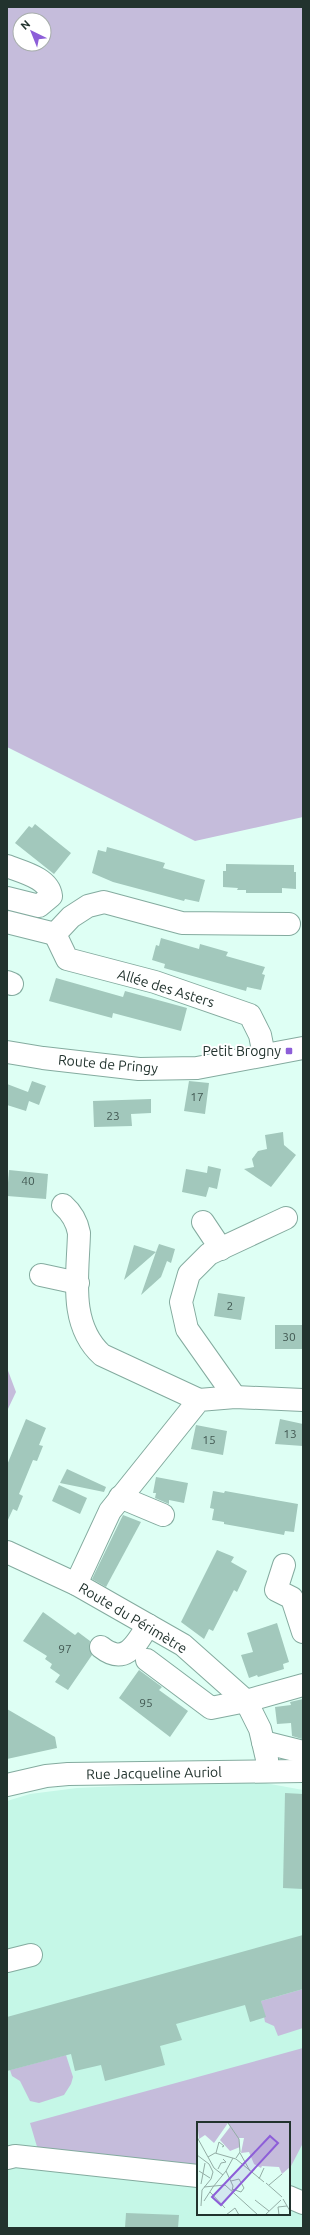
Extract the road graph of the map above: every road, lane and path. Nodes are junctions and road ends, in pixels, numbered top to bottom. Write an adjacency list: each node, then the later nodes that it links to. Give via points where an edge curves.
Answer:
1 (7, 866): 2 (street, via 45,883 50,889 50,896 39,906)
2 (7, 898)
3 (7, 922): 5 (street)
4 (289, 924): 5 (street, via 182,923 104,902 88,906 71,917)
5 (55, 934): 8 (street, Allée des Asters, via 67,959 155,982 250,1015 260,1035)
6 (303, 1048): 8 (street, Route de Pringy)
7 (7, 1052): 8 (street, Route de Pringy, via 139,1069 197,1068)
8 (264, 1055)
9 (63, 1205): 14 (street, via 77,1224 79,1234)
10 (286, 1218): 12 (street)
11 (203, 1222): 12 (street)
12 (221, 1249): 15 (street, via 209,1254 189,1274 181,1302 187,1329)
13 (41, 1275): 14 (street)
14 (78, 1283): 16 (street, via 80,1323 94,1347 102,1355)
15 (236, 1397): 16 (street); 17 (street)
16 (199, 1400): 18 (street)
17 (303, 1400)
18 (120, 1497): 19 (street); 22 (street, via 110,1511)
19 (163, 1515)
20 (7, 1552): 22 (street, Route du Périmètre)
21 (284, 1565): 24 (street, via 276,1590 292,1598)
22 (76, 1584): 23 (street, Route du Périmètre)
23 (148, 1625): 25 (street, via 129,1651 120,1655 111,1654); 28 (street, Route du Périmètre, via 183,1645)
24 (303, 1632)
25 (101, 1647)
26 (147, 1660): 28 (street, via 211,1708)
27 (303, 1685): 28 (street)
28 (246, 1702): 29 (street, Route du Périmètre)
29 (263, 1742): 30 (street); 31 (street, Route du Périmètre)
30 (303, 1752)
31 (267, 1771): 32 (street, Rue Jacqueline Auriol); 33 (street, Rue Jacqueline Auriol, via 68,1774)
32 (303, 1771)
33 (7, 1785)
34 (31, 1955): 35 (street)
35 (7, 1961)
36 (7, 2158): 37 (street, via 15,2156)
37 (197, 2176)
38 (290, 2197): 39 (street)
39 (303, 2203)

